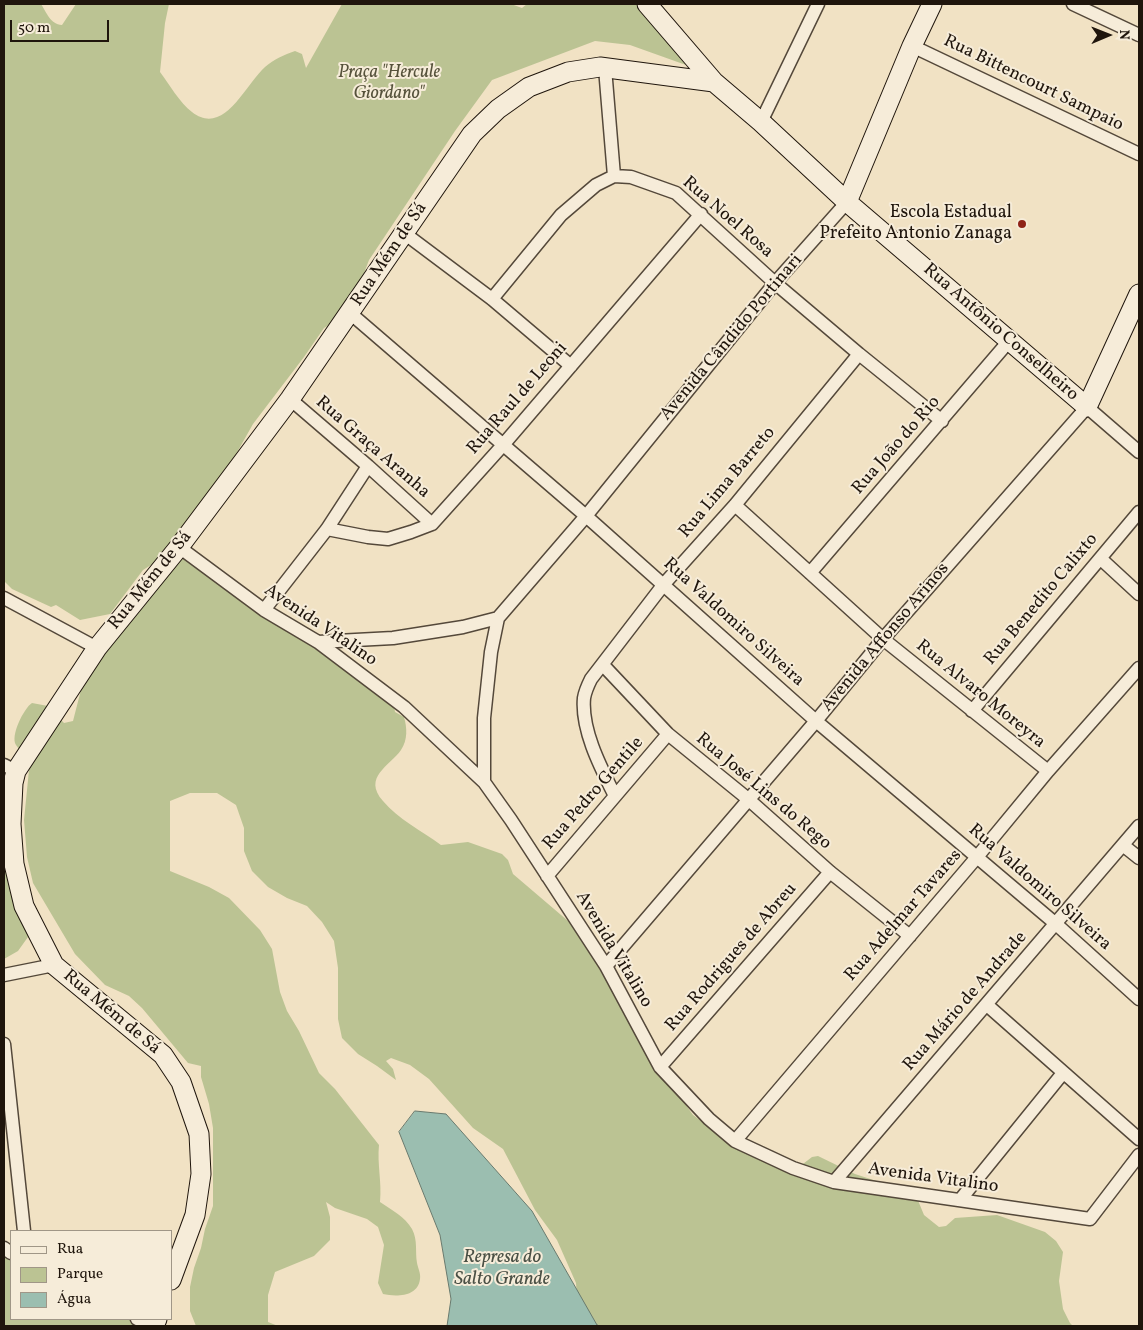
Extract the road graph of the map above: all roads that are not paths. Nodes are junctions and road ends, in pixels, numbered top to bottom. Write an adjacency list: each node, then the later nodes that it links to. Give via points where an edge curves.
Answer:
1 (818, 4): 9 (street)
2 (932, 4): 6 (street, Avenida Cândido Portinari)
3 (1073, 4): 5 (street)
4 (649, 5): 8 (street, Rua Antônio Conselheiro)
5 (1139, 35)
6 (912, 46): 10 (street, Rua Bittencourt Sampaio); 12 (street, Avenida Cândido Portinari)
7 (605, 68): 8 (street, Rua Mém de Sá); 11 (street); 14 (street, Rua Mém de Sá, via 568,72 529,86 498,109 472,134)
8 (714, 82): 9 (street, Rua Antônio Conselheiro)
9 (761, 122): 12 (street, Rua Antônio Conselheiro)
10 (1139, 154)
11 (614, 176): 13 (street, Rua Noel Rosa, via 630,177 676,193); 17 (street, via 596,184 561,216)
12 (847, 202): 15 (street, Avenida Cândido Portinari); 19 (street, Rua Antônio Conselheiro)
13 (701, 214): 15 (street, Rua Noel Rosa); 21 (street, Rua Raul de Leoni)
14 (404, 233): 17 (street); 18 (street, Rua Mém de Sá)
15 (775, 283): 20 (street, Rua Noel Rosa); 30 (street, Avenida Cândido Portinari)
16 (1139, 294): 23 (street, Avenida Affonso Arinos)
17 (492, 300): 21 (street)
18 (350, 314): 22 (street, Rua Mém de Sá); 25 (street, Rua Valdomiro Silveira)
19 (1009, 340): 23 (street, Rua Antônio Conselheiro); 24 (street, Rua João do Rio)
20 (859, 354): 24 (street, Rua Noel Rosa); 28 (street, Rua Lima Barreto)
21 (571, 366): 25 (street, Rua Raul de Leoni)
22 (290, 399): 27 (street, Rua Graça Aranha); 33 (street, Rua Mém de Sá)
23 (1087, 407): 26 (street, Rua Antônio Conselheiro); 41 (street, Avenida Affonso Arinos)
24 (942, 421): 35 (street, Rua João do Rio)
25 (503, 445): 30 (street, Rua Valdomiro Silveira); 31 (street, Rua Raul de Leoni)
26 (1139, 452)
27 (368, 466): 31 (street, Rua Graça Aranha); 32 (street)
28 (735, 505): 35 (street, Rua Alvaro Moreyra); 36 (street, Rua Lima Barreto)
29 (1139, 512): 34 (street, Rua Benedito Calixto)
30 (586, 516): 36 (street, Rua Valdomiro Silveira); 40 (street, Avenida Cândido Portinari)
31 (432, 524): 32 (street, Rua Raul de Leoni, via 388,539)
32 (327, 529): 39 (street)
33 (179, 547): 39 (street, Avenida Vitalino); 43 (street, Rua Mém de Sá)
34 (1101, 559): 37 (street); 46 (street, Rua Benedito Calixto)
35 (810, 573): 41 (street, Rua Alvaro Moreyra)
36 (664, 584): 44 (street, Rua Lima Barreto); 47 (street, Rua Valdomiro Silveira)
37 (1139, 594)
38 (4, 598): 43 (street)
39 (264, 610): 42 (street, Avenida Vitalino)
40 (498, 618): 42 (street, via 394,638); 51 (street, via 484,718)
41 (883, 639): 46 (street, Rua Alvaro Moreyra); 47 (street, Avenida Affonso Arinos)
42 (318, 642): 51 (street, Avenida Vitalino, via 404,707)
43 (96, 648): 49 (street, Rua Mém de Sá)
44 (603, 665): 48 (street, Rua José Lins do Rego); 52 (street, Rua Lima Barreto, via 590,679 584,696 584,715 594,755)
45 (1139, 668): 50 (street, Rua Adelmar Tavares)
46 (972, 711): 50 (street, Rua Alvaro Moreyra)
47 (816, 721): 53 (street, Avenida Affonso Arinos); 56 (street, Rua Valdomiro Silveira)
48 (668, 734): 52 (street, Rua Pedro Gentile); 53 (street, Rua José Lins do Rego)
49 (10, 768): 62 (street, Rua Mém de Sá, via 14,864 24,906)
50 (1048, 771): 56 (street, Rua Adelmar Tavares)
51 (484, 782): 59 (street, Avenida Vitalino)
52 (615, 796): 59 (street, Rua Pedro Gentile)
53 (748, 799): 58 (street, Rua José Lins do Rego); 63 (street, Avenida Affonso Arinos)
54 (1139, 826): 55 (street, Rua Mário de Andrade)
55 (1124, 846): 57 (street); 60 (street, Rua Mário de Andrade)
56 (977, 857): 60 (street, Rua Valdomiro Silveira); 61 (street, Rua Adelmar Tavares)
57 (1139, 858)
58 (830, 872): 61 (street, Rua José Lins do Rego); 68 (street, Rua Rodrigues de Abreu)
59 (547, 876): 63 (street, Avenida Vitalino)
60 (1056, 924): 65 (street, Rua Valdomiro Silveira); 66 (street, Rua Mário de Andrade)
61 (910, 936): 71 (street, Rua Adelmar Tavares)
62 (54, 965): 64 (street); 76 (street, Rua Mém de Sá, via 163,1055 181,1082 199,1134 201,1174 195,1215)
63 (606, 966): 68 (street, Avenida Vitalino)
64 (4, 975)
65 (1139, 999)
66 (987, 1005): 69 (street); 73 (street, Rua Mário de Andrade)
67 (4, 1044): 75 (street)
68 (660, 1067): 71 (street, Avenida Vitalino)
69 (1063, 1073): 70 (street); 74 (street)
70 (1139, 1139)
71 (735, 1141): 73 (street, Avenida Vitalino, via 793,1168)
72 (1139, 1155): 74 (street, Avenida Vitalino, via 1090,1219)
73 (834, 1182): 74 (street, Avenida Vitalino)
74 (960, 1200)
75 (24, 1230)
76 (172, 1277)
77 (138, 1320): 78 (street)
78 (153, 1326)

